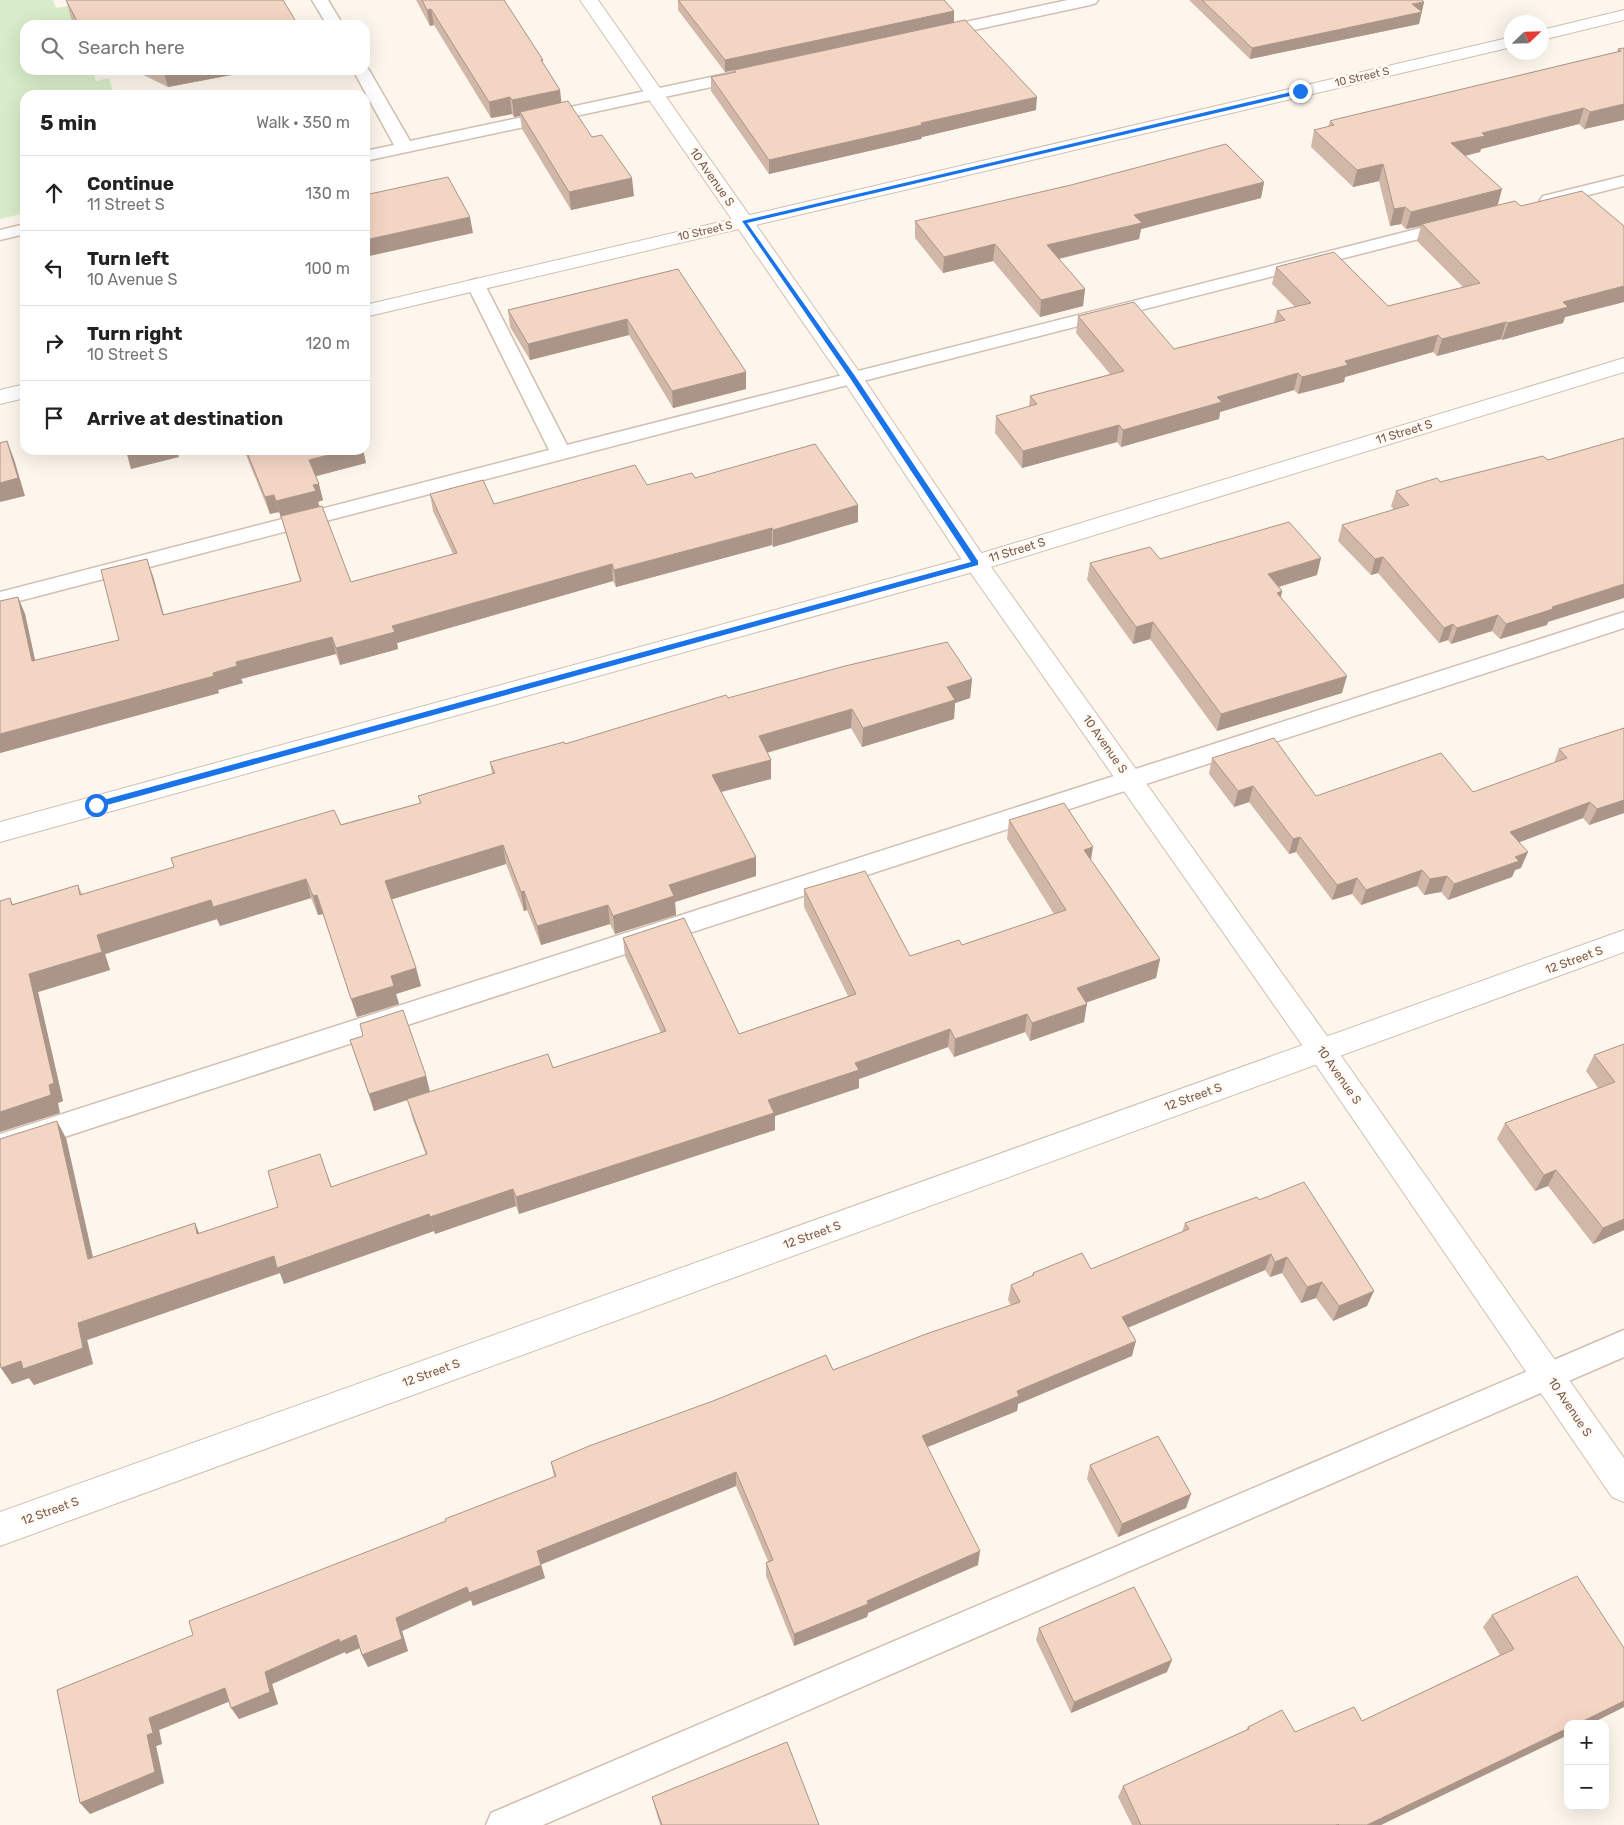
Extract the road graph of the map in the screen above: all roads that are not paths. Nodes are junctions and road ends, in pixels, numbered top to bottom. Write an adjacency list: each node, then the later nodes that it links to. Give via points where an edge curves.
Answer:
1 (320, 0): 5 (lane)
2 (589, 0): 11 (street, 10 Avenue S)
3 (1090, 0): 7 (lane)
4 (1624, 15): 6 (street)
5 (332, 20)
6 (1549, 33)
7 (926, 36)
8 (1504, 44): 17 (street, 10 Street S)
9 (761, 71): 11 (lane)
10 (364, 75): 12 (lane)
11 (654, 94): 12 (lane); 17 (street, 10 Avenue S)
12 (405, 148): 13 (lane)
13 (370, 155)
14 (1624, 181): 15 (lane)
15 (1528, 206)
16 (1470, 220): 23 (lane)
17 (744, 222): 20 (street, 10 Street S); 23 (street, 10 Avenue S)
18 (20, 231): 19 (lane)
19 (0, 235)
20 (476, 285): 21 (street, 10 Street S); 26 (lane)
21 (370, 310)
22 (1624, 364): 27 (street, 11 Street S)
23 (852, 378): 26 (lane); 27 (street, 10 Avenue S)
24 (20, 392): 25 (street)
25 (0, 397)
26 (561, 453): 28 (lane)
27 (976, 563): 30 (street, 10 Avenue S); 31 (street, 11 Street S)
28 (0, 599)
29 (1624, 620): 30 (lane)
30 (1130, 780): 33 (street, 10 Avenue S); 34 (lane)
31 (0, 832)
32 (1624, 941): 33 (street, 12 Street S)
33 (1322, 1050): 36 (street, 10 Avenue S); 38 (street, 12 Street S)
34 (0, 1146)
35 (1624, 1343): 36 (lane)
36 (1548, 1374): 37 (street, 10 Avenue S); 39 (lane)
37 (1624, 1486)
38 (0, 1530)
39 (504, 1825)

